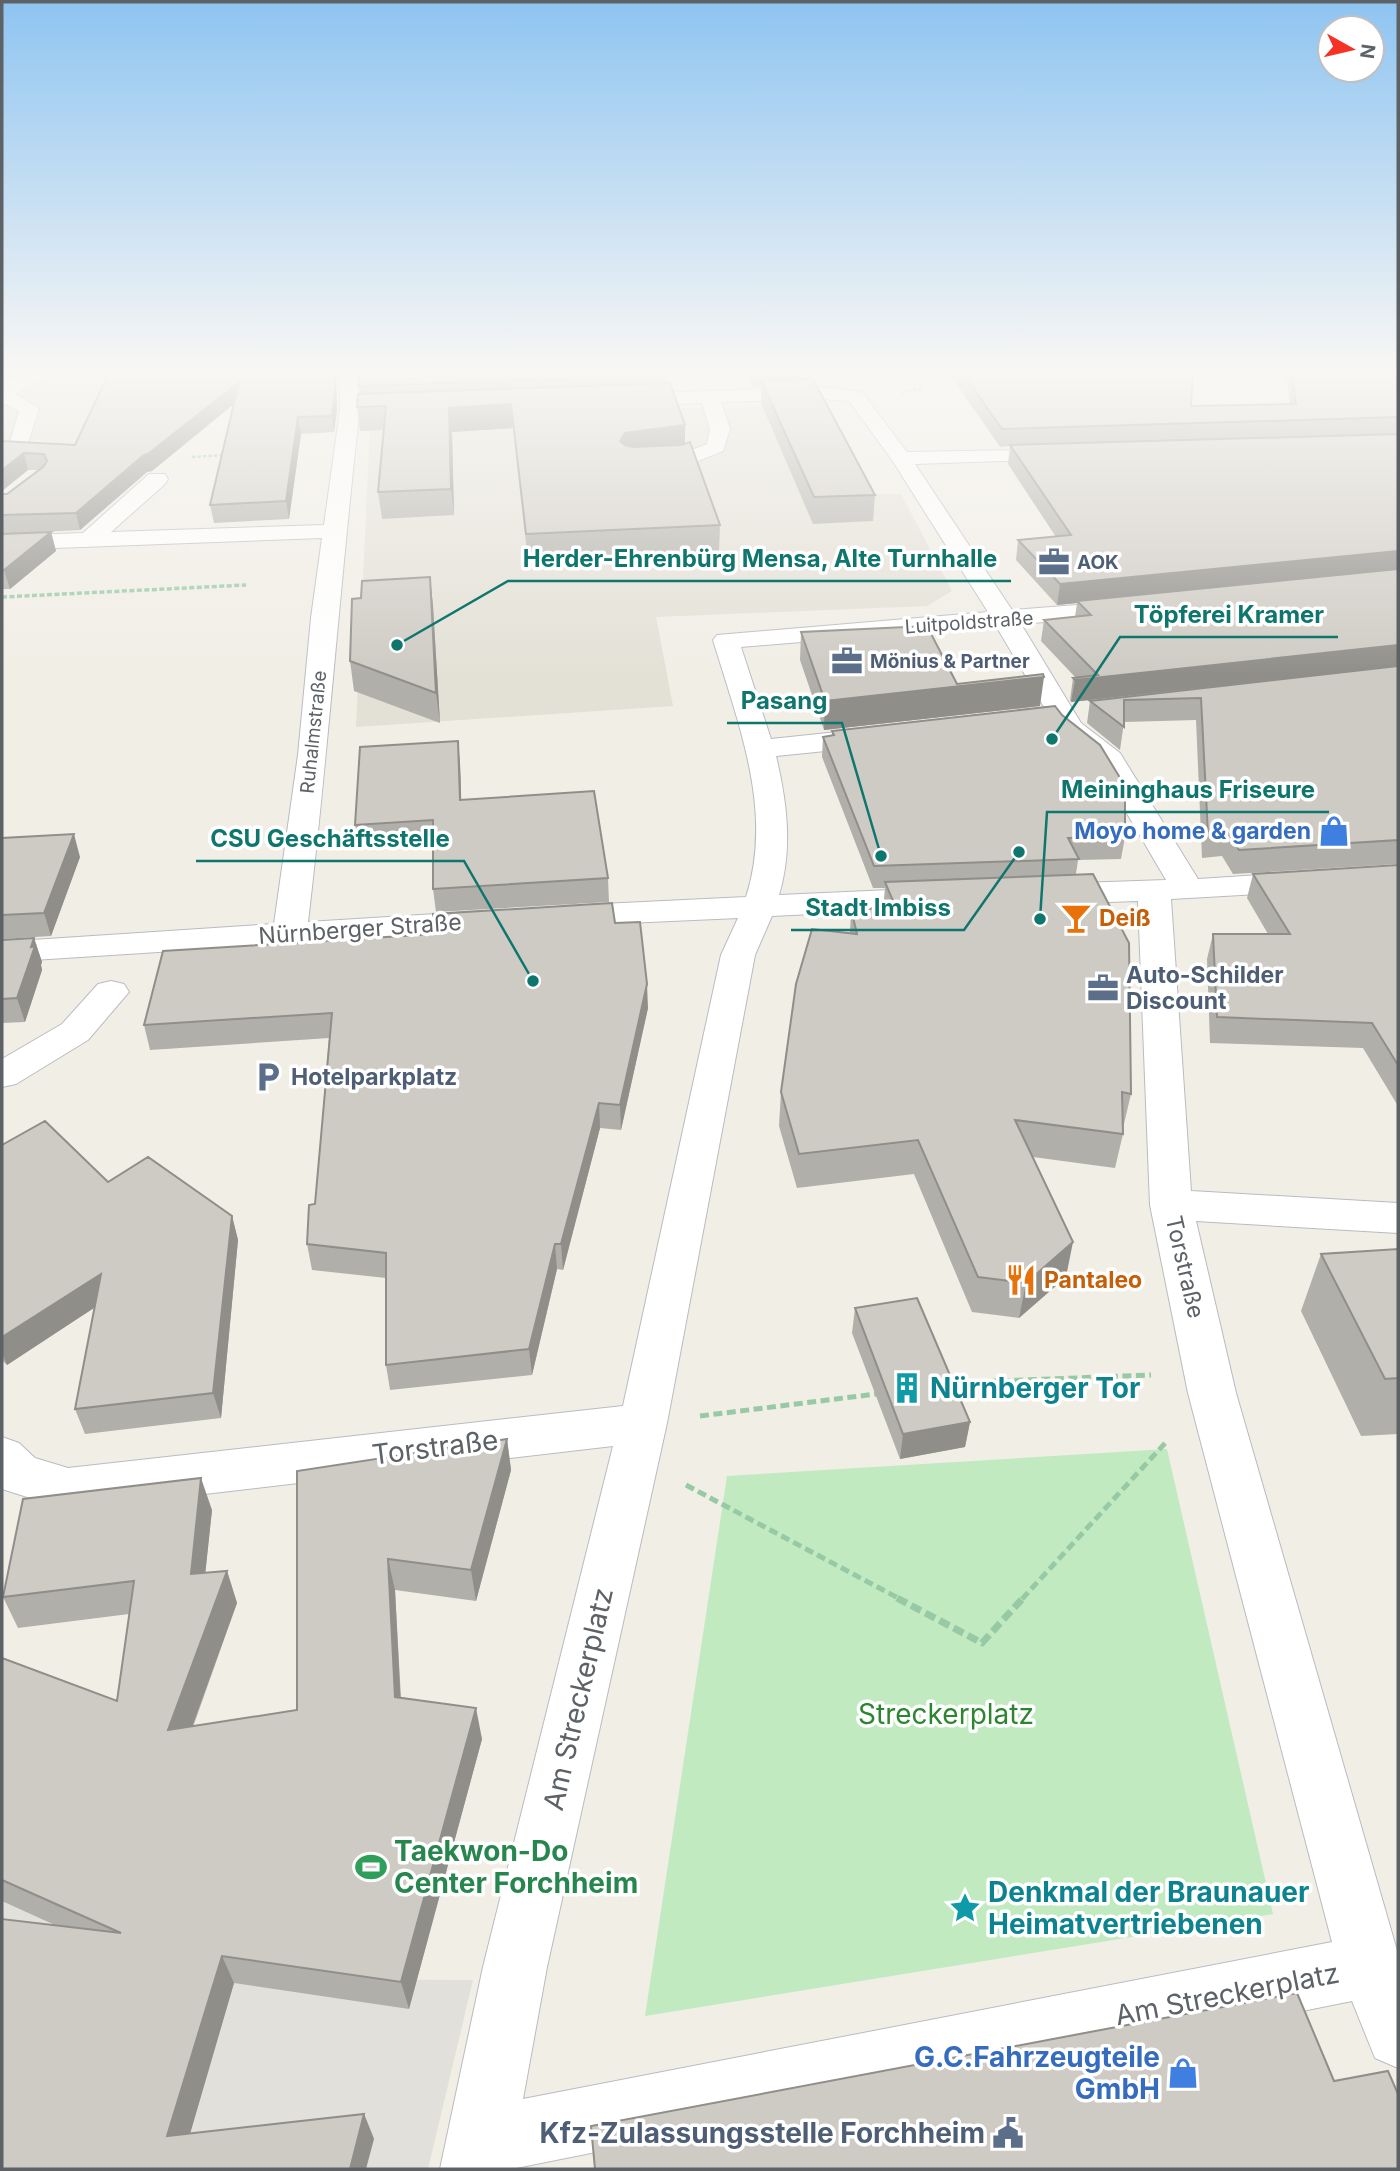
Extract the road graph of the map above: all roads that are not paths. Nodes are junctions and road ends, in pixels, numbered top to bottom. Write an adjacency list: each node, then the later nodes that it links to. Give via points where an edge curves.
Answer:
1 (342, 472): 4 (street, Ruhalmstraße)
2 (911, 472): 8 (street)
3 (157, 479): 5 (street)
4 (335, 531): 5 (street); 16 (street, Ruhalmstraße)
5 (89, 540): 6 (street)
6 (2, 543)
7 (1151, 606): 8 (street, Luitpoldstraße)
8 (1004, 620): 10 (street, Luitpoldstraße, via 726,640); 12 (street, via 1070,728 1110,759)
9 (897, 734): 10 (street)
10 (759, 750): 15 (street, Luitpoldstraße, via 772,818 771,864)
11 (1398, 876): 12 (street)
12 (1171, 890): 13 (street); 20 (street, Torstraße)
13 (1018, 895)
14 (964, 897): 15 (street, Nürnberger Straße)
15 (761, 905): 16 (street, Nürnberger Straße); 23 (street, via 738,955)
16 (290, 933): 17 (street, Nürnberger Straße)
17 (2, 952)
18 (111, 992): 19 (street, via 75,1032)
19 (2, 1075)
20 (1171, 1205): 21 (street); 22 (street, Torstraße)
21 (1398, 1218)
22 (1211, 1383): 25 (street, Am Streckerplatz)
23 (639, 1440): 24 (street, Torstraße, via 68,1489 19,1474); 27 (street, Am Streckerplatz, via 515,1967)
24 (2, 1457)
25 (1370, 1966): 26 (street); 27 (street, Am Streckerplatz)
26 (1398, 2035)
27 (478, 2155)

